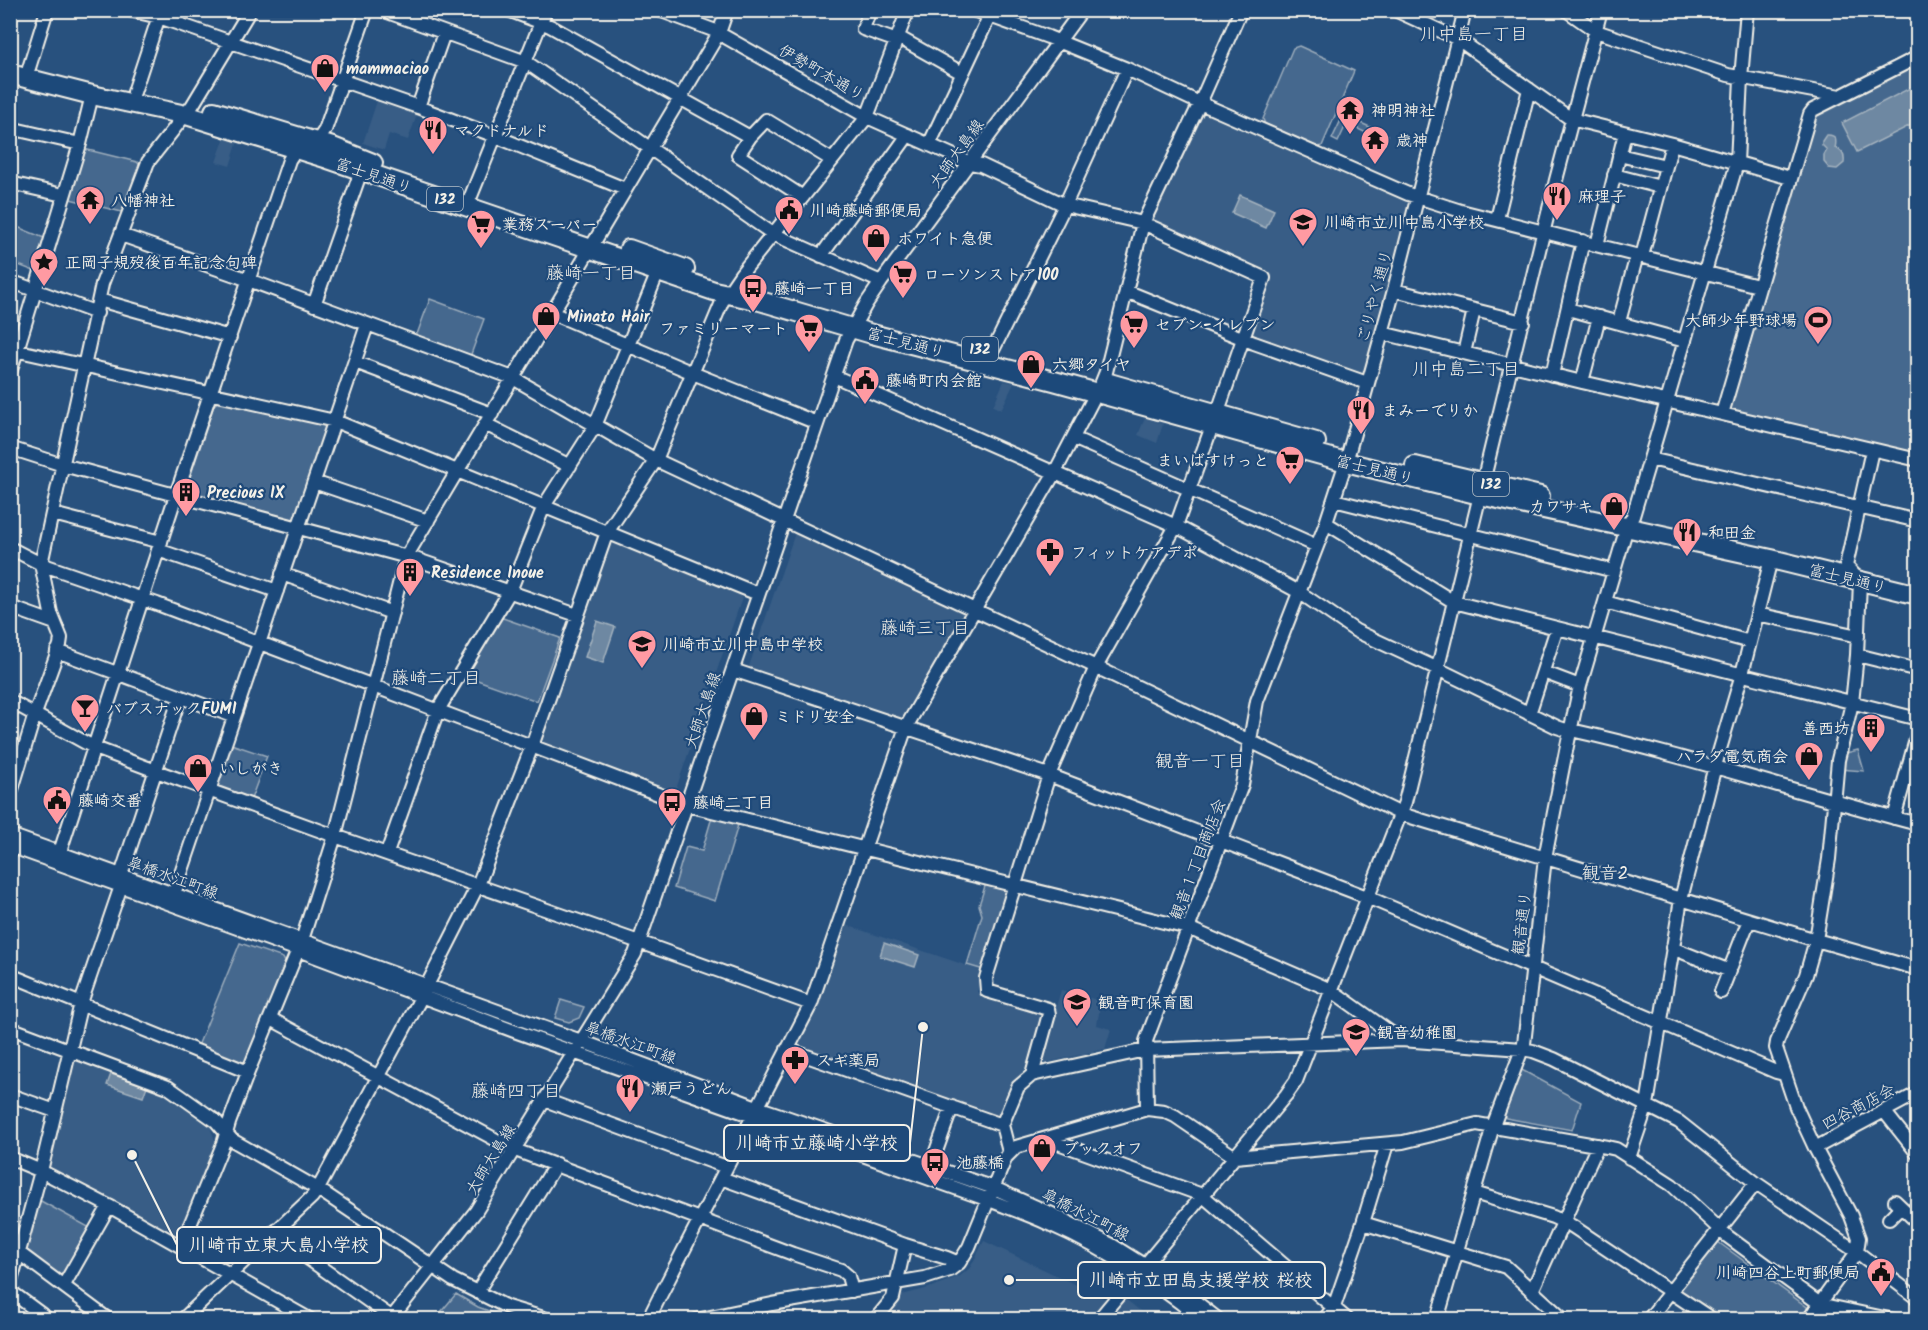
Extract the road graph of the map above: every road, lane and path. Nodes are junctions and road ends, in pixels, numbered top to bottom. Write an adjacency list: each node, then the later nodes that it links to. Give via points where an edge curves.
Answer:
1 (47, 10): 32 (street)
2 (129, 10): 19 (street)
3 (250, 10): 27 (street)
4 (367, 10): 37 (street)
5 (382, 10): 23 (street)
6 (508, 10): 20 (street)
7 (658, 10): 24 (street, 伊勢町本通り)
8 (727, 10): 24 (street)
9 (870, 10): 25 (street, via 863,29)
10 (908, 10): 25 (street)
11 (973, 10): 21 (street)
12 (1082, 10): 28 (street, 大師大島線)
13 (1240, 10): 43 (street)
14 (1395, 10): 26 (street)
15 (1465, 10): 26 (street, ごりやく通り)
16 (1566, 10): 22 (street)
17 (1601, 10): 22 (street)
18 (1747, 10): 36 (street, 観音通り)
19 (160, 14): 27 (street); 39 (street)
20 (544, 16): 30 (street); 42 (street)
21 (989, 16): 28 (street); 34 (street)
22 (1596, 31): 36 (street); 47 (street)
23 (444, 33): 30 (street); 44 (street)
24 (719, 33): 42 (street); 46 (street, 伊勢町本通り)
25 (898, 39): 34 (street); 46 (street)
26 (1458, 39): 38 (street); 73 (street, ごりやく通り)
27 (231, 42): 37 (street); 45 (street)
28 (1063, 43): 33 (street); 61 (street, 大師大島線)
29 (1917, 57): 41 (street)
30 (526, 62): 51 (street); 57 (street)
31 (10, 63): 32 (highway, 富士見通り / 132)
32 (29, 68): 39 (highway, 富士見通り / 132)
33 (1127, 69): 43 (street); 74 (street)
34 (962, 73): 55 (street)
35 (10, 74): 40 (highway, 富士見通り / 132)
36 (1741, 78): 41 (street); 62 (street, 観音通り)
37 (342, 82): 44 (street); 53 (street, via 325,130)
38 (1529, 89): 47 (street); 75 (street)
39 (134, 92): 45 (highway, 富士見通り / 132)
40 (92, 95): 45 (highway, 富士見通り / 132); 54 (street)
41 (1840, 96): 66 (street, via 1810,114)
42 (680, 98): 52 (street); 57 (street)
43 (1200, 103): 73 (street); 76 (street)
44 (418, 107): 51 (street)
45 (189, 110): 53 (highway, 富士見通り / 132, via 245,120); 58 (highway, 富士見通り / 132); 79 (street, via 148,162)
46 (867, 117): 50 (street, 伊勢町本通り); 60 (street)
47 (1571, 119): 49 (street); 77 (street)
48 (10, 128): 54 (street)
49 (1625, 133): 56 (street); 59 (street)
50 (908, 135): 55 (street, 伊勢町本通り); 84 (street)
51 (495, 136): 69 (street); 71 (street)
52 (750, 137): 60 (street, via 766,120); 72 (street, via 738,155)
53 (316, 142): 58 (street); 71 (highway, 富士見通り / 132)
54 (80, 144): 70 (street)
55 (929, 144): 61 (street, 伊勢町本通り)
56 (1672, 144): 62 (street); 63 (street)
57 (650, 148): 69 (street); 78 (street)
58 (299, 150): 64 (highway, 富士見通り / 132); 88 (street, via 289,160)
59 (1619, 155): 63 (street); 65 (street)
60 (832, 160): 72 (street)
61 (969, 163): 74 (street, 伊勢町本通り); 89 (street, 大師大島線)
62 (1737, 163): 66 (street); 86 (street, 観音通り)
63 (1666, 166): 68 (street)
64 (361, 171): 81 (highway, 富士見通り / 132); 95 (street)
65 (1614, 176): 68 (street); 82 (street)
66 (1790, 178): 90 (street)
67 (10, 183): 70 (street)
68 (1660, 187): 83 (street)
69 (625, 189): 81 (street)
70 (63, 195): 91 (street)
71 (471, 196): 81 (highway, 富士見通り / 132)
72 (803, 197): 78 (street)
73 (1417, 198): 75 (street); 93 (street, ごりやく通り)
74 (1065, 205): 76 (street, 伊勢町本通り); 111 (street)
75 (1497, 219): 77 (street)
76 (1143, 223): 94 (street); 107 (street, 伊勢町本通り, via 1264,278)
77 (1544, 232): 80 (street); 101 (street)
78 (773, 234): 84 (street); 92 (street)
79 (121, 235): 88 (street); 96 (street)
80 (1583, 241): 82 (street); 97 (street)
81 (593, 243): 85 (highway, 富士見通り / 132); 92 (highway, 富士見通り / 132); 99 (street)
82 (1597, 245): 83 (street)
83 (1639, 255): 86 (street); 102 (street)
84 (821, 256): 89 (street)
85 (658, 272): 92 (highway, 富士見通り / 132); 109 (street)
86 (1706, 273): 90 (street); 108 (street, 観音通り)
87 (10, 281): 91 (street)
88 (248, 282): 95 (street); 106 (street)
89 (881, 282): 103 (street, 大師大島線)
90 (1758, 286): 126 (street)
91 (36, 290): 96 (street); 110 (street)
92 (730, 290): 103 (highway, 富士見通り / 132); 117 (street)
93 (1394, 290): 98 (street); 105 (street, ごりやく通り)
94 (1126, 291): 107 (street); 123 (street)
95 (314, 305): 104 (street)
96 (98, 306): 106 (street); 115 (street)
97 (1568, 309): 100 (street); 118 (street)
98 (1474, 310): 101 (street); 112 (street)
99 (552, 313): 109 (street); 120 (street)
100 (1599, 317): 102 (street); 121 (street)
101 (1522, 322): 114 (street)
102 (1619, 322): 108 (street)
103 (855, 323): 111 (highway, 富士見通り / 132); 119 (street, 大師大島線); 123 (highway, 富士見通り / 132, via 872,334)
104 (367, 326): 113 (street); 120 (street)
105 (1382, 333): 112 (street); 122 (street, ごりやく通り)
106 (230, 337): 124 (street)
107 (1244, 339): 122 (street); 128 (street)
108 (1685, 341): 125 (street, 観音通り)
109 (629, 345): 117 (street); 131 (street)
110 (14, 350): 115 (street); 116 (street)
111 (992, 352): 123 (highway, 富士見通り / 132)
112 (1464, 353): 114 (street)
113 (355, 362): 127 (street); 129 (street)
114 (1513, 365): 118 (street); 144 (street)
115 (85, 366): 124 (street); 139 (street)
116 (10, 373)
117 (692, 373): 130 (street); 137 (street)
118 (1552, 375): 121 (street)
119 (834, 376): 130 (street, 大師大島線); 142 (street)
120 (513, 378): 127 (street); 131 (street)
121 (1582, 382): 125 (street)
122 (1367, 383): 135 (street, ごりやく通り)
123 (1100, 387): 128 (highway, 富士見通り / 132); 132 (street)
124 (211, 394): 129 (street); 146 (street)
125 (1666, 401): 126 (street); 136 (street, 観音通り)
126 (1722, 414): 134 (street)
127 (489, 419): 140 (street); 141 (street)
128 (1215, 420): 135 (highway, 富士見通り / 132); 145 (street)
129 (335, 421): 141 (street); 143 (street)
130 (817, 423): 151 (street, 大師大島線)
131 (595, 426): 137 (street); 140 (street)
132 (1073, 438): 142 (street); 145 (street)
133 (10, 448): 139 (street)
134 (1872, 450): 138 (street); 149 (street)
135 (1347, 457): 144 (highway, 富士見通り / 132); 147 (street, 観音１丁目商店会)
136 (1650, 459): 149 (street); 153 (street, 観音通り)
137 (656, 460): 151 (street); 158 (street)
138 (1917, 460)
139 (63, 465): 146 (street); 150 (street)
140 (570, 466): 148 (street)
141 (458, 472): 148 (street); 152 (street)
142 (1056, 472): 156 (street); 180 (street)
143 (314, 482): 152 (street); 157 (street)
144 (1482, 488): 153 (highway, 富士見通り / 132); 159 (street)
145 (1190, 489): 156 (street); 161 (street)
146 (176, 495): 157 (street); 160 (street)
147 (1334, 500): 155 (street, 観音１丁目商店会); 159 (street)
148 (544, 506): 158 (street); 172 (street)
149 (1858, 507): 154 (street); 166 (street)
150 (53, 514): 160 (street); 165 (street)
151 (783, 520): 174 (street, 大師大島線); 180 (street)
152 (428, 521): 163 (street)
153 (1630, 521): 164 (highway, 富士見通り / 132); 166 (highway, 富士見通り / 132); 167 (street, 観音通り)
154 (1917, 521)
155 (1326, 523): 161 (street, 観音１丁目商店会); 177 (street)
156 (1176, 526): 173 (street); 192 (street)
157 (298, 527): 163 (street); 168 (street)
158 (607, 532): 174 (street); 183 (street)
159 (1471, 536): 167 (street); 177 (street)
160 (159, 546): 171 (street); 176 (street)
161 (1317, 546): 173 (street, 観音１丁目商店会)
162 (10, 548): 165 (street)
163 (406, 557): 172 (street); 181 (street)
164 (1771, 559): 169 (highway, 富士見通り / 132); 182 (street)
165 (42, 564): 176 (street); 184 (street)
166 (1846, 566): 169 (street); 170 (highway, 富士見通り / 132)
167 (1614, 571): 178 (street, 観音通り)
168 (282, 574): 171 (street); 181 (street)
169 (1860, 581): 175 (highway, 富士見通り / 132); 186 (street)
170 (1917, 582)
171 (277, 591): 189 (street)
172 (510, 591): 183 (street); 204 (street)
173 (1299, 592): 194 (street, via 1356,631); 212 (street, 観音１丁目商店会, via 1257,701)
174 (758, 594): 193 (street, 大師大島線)
175 (1917, 595)
176 (142, 599): 189 (street); 197 (street)
177 (1454, 602): 185 (street); 194 (street)
178 (1605, 602): 187 (street, 観音通り); 188 (street)
179 (10, 607): 184 (street)
180 (974, 611): 192 (street); 209 (street)
181 (392, 613): 199 (street)
182 (1757, 614): 186 (street); 188 (street)
183 (577, 615): 213 (street)
184 (55, 623): 190 (street, via 61,638)
185 (1557, 628): 187 (street); 196 (street)
186 (1858, 636): 191 (street)
187 (1595, 638): 198 (street); 200 (street, 観音通り)
188 (1750, 642): 198 (street)
189 (259, 643): 199 (street); 207 (street)
190 (57, 651): 197 (street); 205 (street)
191 (1857, 655): 195 (street); 203 (street)
192 (1096, 667): 212 (street); 218 (street)
193 (733, 669): 209 (street); 222 (street, 大師大島線)
194 (1438, 669): 206 (street); 223 (street)
195 (1917, 670)
196 (1543, 672): 200 (street); 206 (street)
197 (118, 674): 201 (street); 214 (street)
198 (1742, 674): 203 (street); 215 (street)
199 (374, 686): 204 (street); 227 (street)
200 (1580, 686): 210 (street, 観音通り)
201 (180, 697): 207 (street); 217 (street)
202 (10, 701): 205 (street)
203 (1852, 703): 208 (street); 221 (street, via 1838,760)
204 (438, 710): 213 (street); 231 (street)
205 (35, 714): 214 (street); 220 (street)
206 (1529, 714): 210 (street)
207 (233, 716): 219 (street)
208 (1917, 719)
209 (906, 727): 218 (street); 230 (street)
210 (1571, 730): 215 (street); 233 (street, 観音通り)
211 (1917, 732): 216 (street)
212 (1251, 742): 223 (street); 228 (street, 観音１丁目商店会, via 1242,785)
213 (532, 746): 222 (street); 235 (street)
214 (94, 748): 217 (street); 232 (street)
215 (1714, 766): 221 (street); 239 (street)
216 (1913, 768): 224 (street)
217 (156, 771): 219 (street); 234 (street)
218 (1049, 775): 228 (street); 236 (street)
219 (210, 791): 227 (street); 237 (street)
220 (10, 796)
221 (1834, 802): 224 (street); 242 (street)
222 (687, 805): 230 (street); 243 (street, 大師大島線)
223 (1401, 814): 233 (street); 238 (street)
224 (1894, 818): 225 (street)
225 (1917, 824)
226 (10, 835): 232 (street, 皐橋水江町線)
227 (335, 836): 231 (street); 244 (street)
228 (1222, 842): 238 (street); 241 (street, 観音１丁目商店会)
229 (10, 846): 232 (street, 皐橋水江町線)
230 (864, 849): 236 (street); 254 (street)
231 (387, 854): 235 (street)
232 (58, 858): 234 (street, 皐橋水江町線)
233 (1545, 858): 239 (street); 246 (street, 観音通り)
234 (121, 881): 237 (street, 皐橋水江町線); 244 (street, 皐橋水江町線); 253 (street)
235 (478, 885): 243 (street); 251 (street)
236 (1014, 886): 241 (street); 267 (street, via 986,988 1048,1009)
237 (174, 894): 244 (street, 皐橋水江町線)
238 (1367, 897): 246 (street); 250 (street)
239 (1681, 899): 240 (street); 245 (street)
240 (1749, 920): 242 (street); 248 (street)
241 (1188, 928): 250 (street); 263 (street, 観音１丁目商店会)
242 (1816, 940): 247 (street); 266 (street, via 1806,975 1777,1042)
243 (639, 942): 254 (street); 260 (street, 大師大島線)
244 (300, 945): 251 (street, 皐橋水江町線); 255 (street)
245 (1672, 948): 248 (street); 256 (street)
246 (1532, 968): 256 (street); 262 (street, 観音通り)
247 (1917, 969)
248 (1730, 971): 252 (street)
249 (10, 975): 253 (street)
250 (1331, 990): 258 (street); 259 (street)
251 (424, 991): 260 (street, 皐橋水江町線); 268 (street)
252 (1721, 992)
253 (81, 1003): 264 (street); 265 (street)
254 (811, 1004): 261 (street)
255 (271, 1019): 265 (street); 268 (street)
256 (1660, 1022): 266 (street); 272 (street)
257 (10, 1028): 264 (street)
258 (1401, 1040): 259 (street); 262 (street)
259 (1310, 1042): 263 (street); 288 (street, via 1296,1081)
260 (578, 1047): 271 (street, 大師大島線); 277 (street, 皐橋水江町線)
261 (787, 1049): 273 (street); 277 (street)
262 (1522, 1049): 272 (street, via 1554,1059); 279 (street, 観音通り)
263 (1145, 1050): 267 (street); 274 (street, 観音１丁目商店会)
264 (69, 1051): 276 (street); 280 (street, via 168,1087 216,1121)
265 (248, 1072): 280 (street)
266 (1784, 1074): 284 (street)
267 (1032, 1075): 278 (street, via 1018,1087)
268 (378, 1077): 285 (street); 296 (street)
269 (1917, 1093): 275 (street, 四谷商店会)
270 (10, 1095): 276 (street)
271 (545, 1100): 285 (street, 大師大島線); 294 (street)
272 (1647, 1105): 290 (street); 295 (street, via 1679,1122)
273 (952, 1107): 278 (street); 292 (street)
274 (1147, 1109): 281 (street); 288 (street, via 1175,1116)
275 (1884, 1111): 284 (street, 四谷商店会); 287 (street)
276 (55, 1112): 293 (street)
277 (754, 1112): 292 (street, 皐橋水江町線); 294 (street); 298 (street, 皐橋水江町線)
278 (1002, 1125): 286 (street)
279 (1493, 1126): 282 (street, via 1467,1125); 283 (street); 297 (street, 観音通り)
280 (226, 1134): 296 (street); 309 (street)
281 (1047, 1139): 286 (street); 299 (street)
282 (1387, 1144): 288 (street); 304 (street)
283 (1598, 1145): 290 (street, via 1616,1149); 303 (street)
284 (1815, 1148): 311 (street, via 1851,1216 1859,1238)
285 (515, 1150): 291 (street); 314 (street, 大師大島線, via 476,1211)
286 (1009, 1152): 298 (street)
287 (1917, 1154)
288 (1234, 1157): 299 (street)
289 (10, 1158): 293 (street)
290 (1629, 1158): 306 (street, via 1672,1185)
291 (556, 1164): 301 (street); 324 (street)
292 (930, 1168): 298 (street, 皐橋水江町線)
293 (41, 1171): 300 (street); 312 (street)
294 (723, 1173): 301 (street); 308 (street)
295 (1756, 1184): 306 (street); 311 (street)
296 (318, 1189): 307 (street); 314 (street)
297 (1473, 1193): 303 (street); 310 (street, 観音通り)
298 (991, 1194): 313 (street, via 969,1247); 315 (street, 皐橋水江町線)
299 (1202, 1195): 315 (street); 327 (street)
300 (108, 1206): 309 (street); 319 (street)
301 (700, 1218): 321 (street, via 841,1270 848,1276); 335 (street)
302 (1889, 1219): 305 (street, via 1898,1204)
303 (1564, 1222): 322 (street); 323 (street)
304 (1363, 1223): 310 (street); 327 (street)
305 (1917, 1223)
306 (1720, 1228): 323 (street); 326 (street)
307 (272, 1233): 316 (street); 328 (street)
308 (905, 1245): 313 (street); 317 (street)
309 (181, 1247): 316 (street)
310 (1455, 1251): 322 (street, via 1506,1267); 329 (street, 観音通り)
311 (1857, 1252): 325 (street); 326 (street)
312 (19, 1253): 318 (street); 319 (street)
313 (958, 1263): 317 (street, via 932,1276)
314 (433, 1267): 324 (street); 328 (street, 大師大島線)
315 (1141, 1269): 338 (street); 339 (street, 皐橋水江町線); 340 (street, 皐橋水江町線, via 1200,1303)
316 (230, 1275): 332 (street); 333 (street)
317 (896, 1283): 321 (street); 337 (street, via 893,1298)
318 (10, 1285)
319 (64, 1285): 331 (street)
320 (10, 1291): 330 (street)
321 (852, 1291): 336 (street)
322 (1532, 1291): 343 (street)
323 (1671, 1291): 344 (street); 345 (street)
324 (477, 1292): 334 (street, via 507,1307)
325 (1917, 1299)
326 (1820, 1303): 346 (street); 347 (street)
327 (1334, 1307): 341 (street); 342 (street)
328 (390, 1318)
329 (1440, 1318)
330 (49, 1320)
331 (108, 1320)
332 (182, 1320)
333 (311, 1320)
334 (550, 1320)
335 (650, 1320)
336 (696, 1320)
337 (875, 1320)
338 (1098, 1320)
339 (1202, 1320)
340 (1219, 1320)
341 (1324, 1320)
342 (1347, 1320)
343 (1564, 1320)
344 (1648, 1320)
345 (1713, 1320)
346 (1808, 1320)
347 (1894, 1320)

